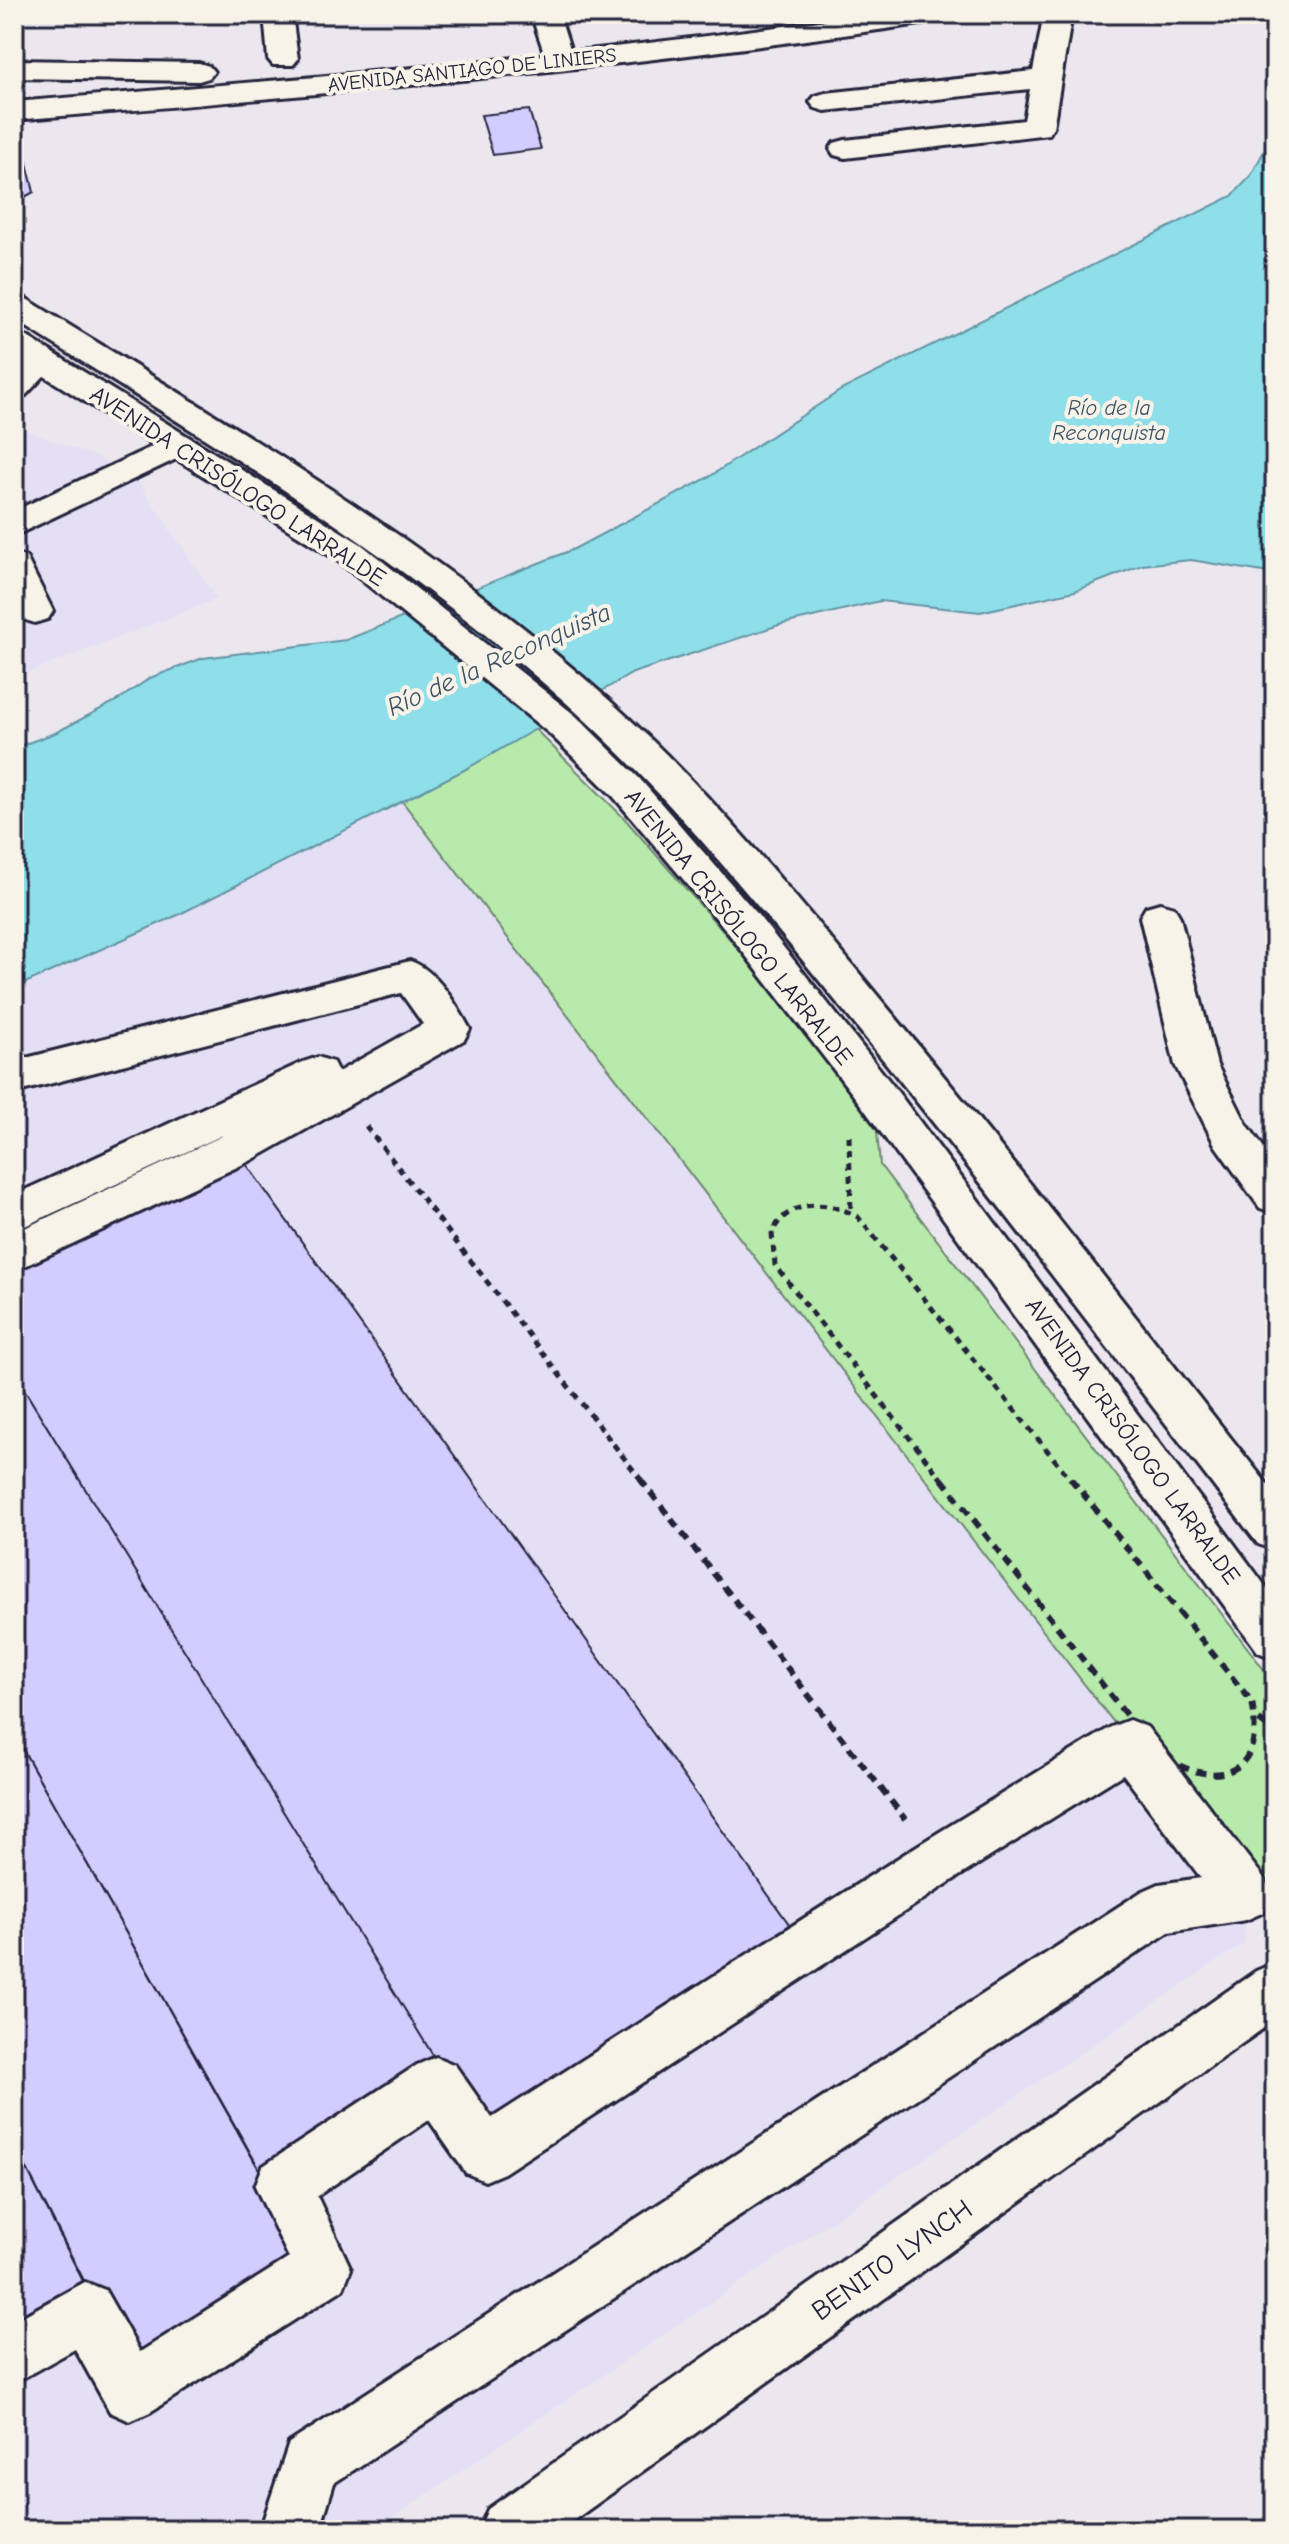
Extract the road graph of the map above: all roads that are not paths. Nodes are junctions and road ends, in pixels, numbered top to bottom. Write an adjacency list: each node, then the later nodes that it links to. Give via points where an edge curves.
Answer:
1 (278, 14): 8 (main road)
2 (737, 14): 5 (main road, AVENIDA SANTIAGO DE LINIERS)
3 (927, 14): 5 (main road, AVENIDA SANTIAGO DE LINIERS, via 738,42)
4 (1058, 14): 11 (main road)
5 (551, 37): 6 (main road, AVENIDA SANTIAGO DE LINIERS); 14 (main road, AVENIDA SANTIAGO DE LINIERS, via 363,83)
6 (422, 49)
7 (314, 57): 8 (main road, AVENIDA SANTIAGO DE LINIERS)
8 (283, 59): 10 (main road, AVENIDA SANTIAGO DE LINIERS)
9 (14, 69): 10 (main road, AVENIDA SANTIAGO DE LINIERS)
10 (199, 72): 12 (main road, AVENIDA SANTIAGO DE LINIERS)
11 (1045, 79): 13 (main road); 15 (main road, via 1038,128)
12 (14, 87)
13 (825, 102)
14 (22, 111)
15 (845, 149)
16 (14, 305): 21 (main road, AVENIDA CRISÓLOGO LARRALDE)
17 (14, 343): 18 (main road, AVENIDA CRISÓLOGO LARRALDE)
18 (42, 361): 19 (main road); 20 (main road, AVENIDA CRISÓLOGO LARRALDE)
19 (14, 388)
20 (177, 446): 21 (main road, AVENIDA CRISÓLOGO LARRALDE); 22 (main road)
21 (246, 470): 25 (main road, AVENIDA CRISÓLOGO LARRALDE, via 563,725 666,832)
22 (14, 525)
23 (14, 565): 24 (main road)
24 (35, 611)
25 (760, 912): 32 (main road, AVENIDA CRISÓLOGO LARRALDE, via 920,1075); 33 (main road, AVENIDA CRISÓLOGO LARRALDE, via 1017,1281)
26 (1160, 917): 29 (main road, via 1196,1065 1230,1133)
27 (440, 1016): 28 (main road, via 410,976); 30 (main road); 31 (main road, via 449,1029 340,1092 235,1149)
28 (14, 1077)
29 (1275, 1196)
30 (14, 1214)
31 (14, 1253)
32 (1275, 1530)
33 (1271, 1623)
34 (1261, 1898): 36 (main road, via 1129,1743 485,2154 436,2084 283,2186 323,2269 130,2392 85,2310); 37 (main road, via 1159,1909 310,2464)
35 (1275, 1989): 38 (main road, BENITO LYNCH)
36 (14, 2354)
37 (290, 2530)
38 (509, 2530)

